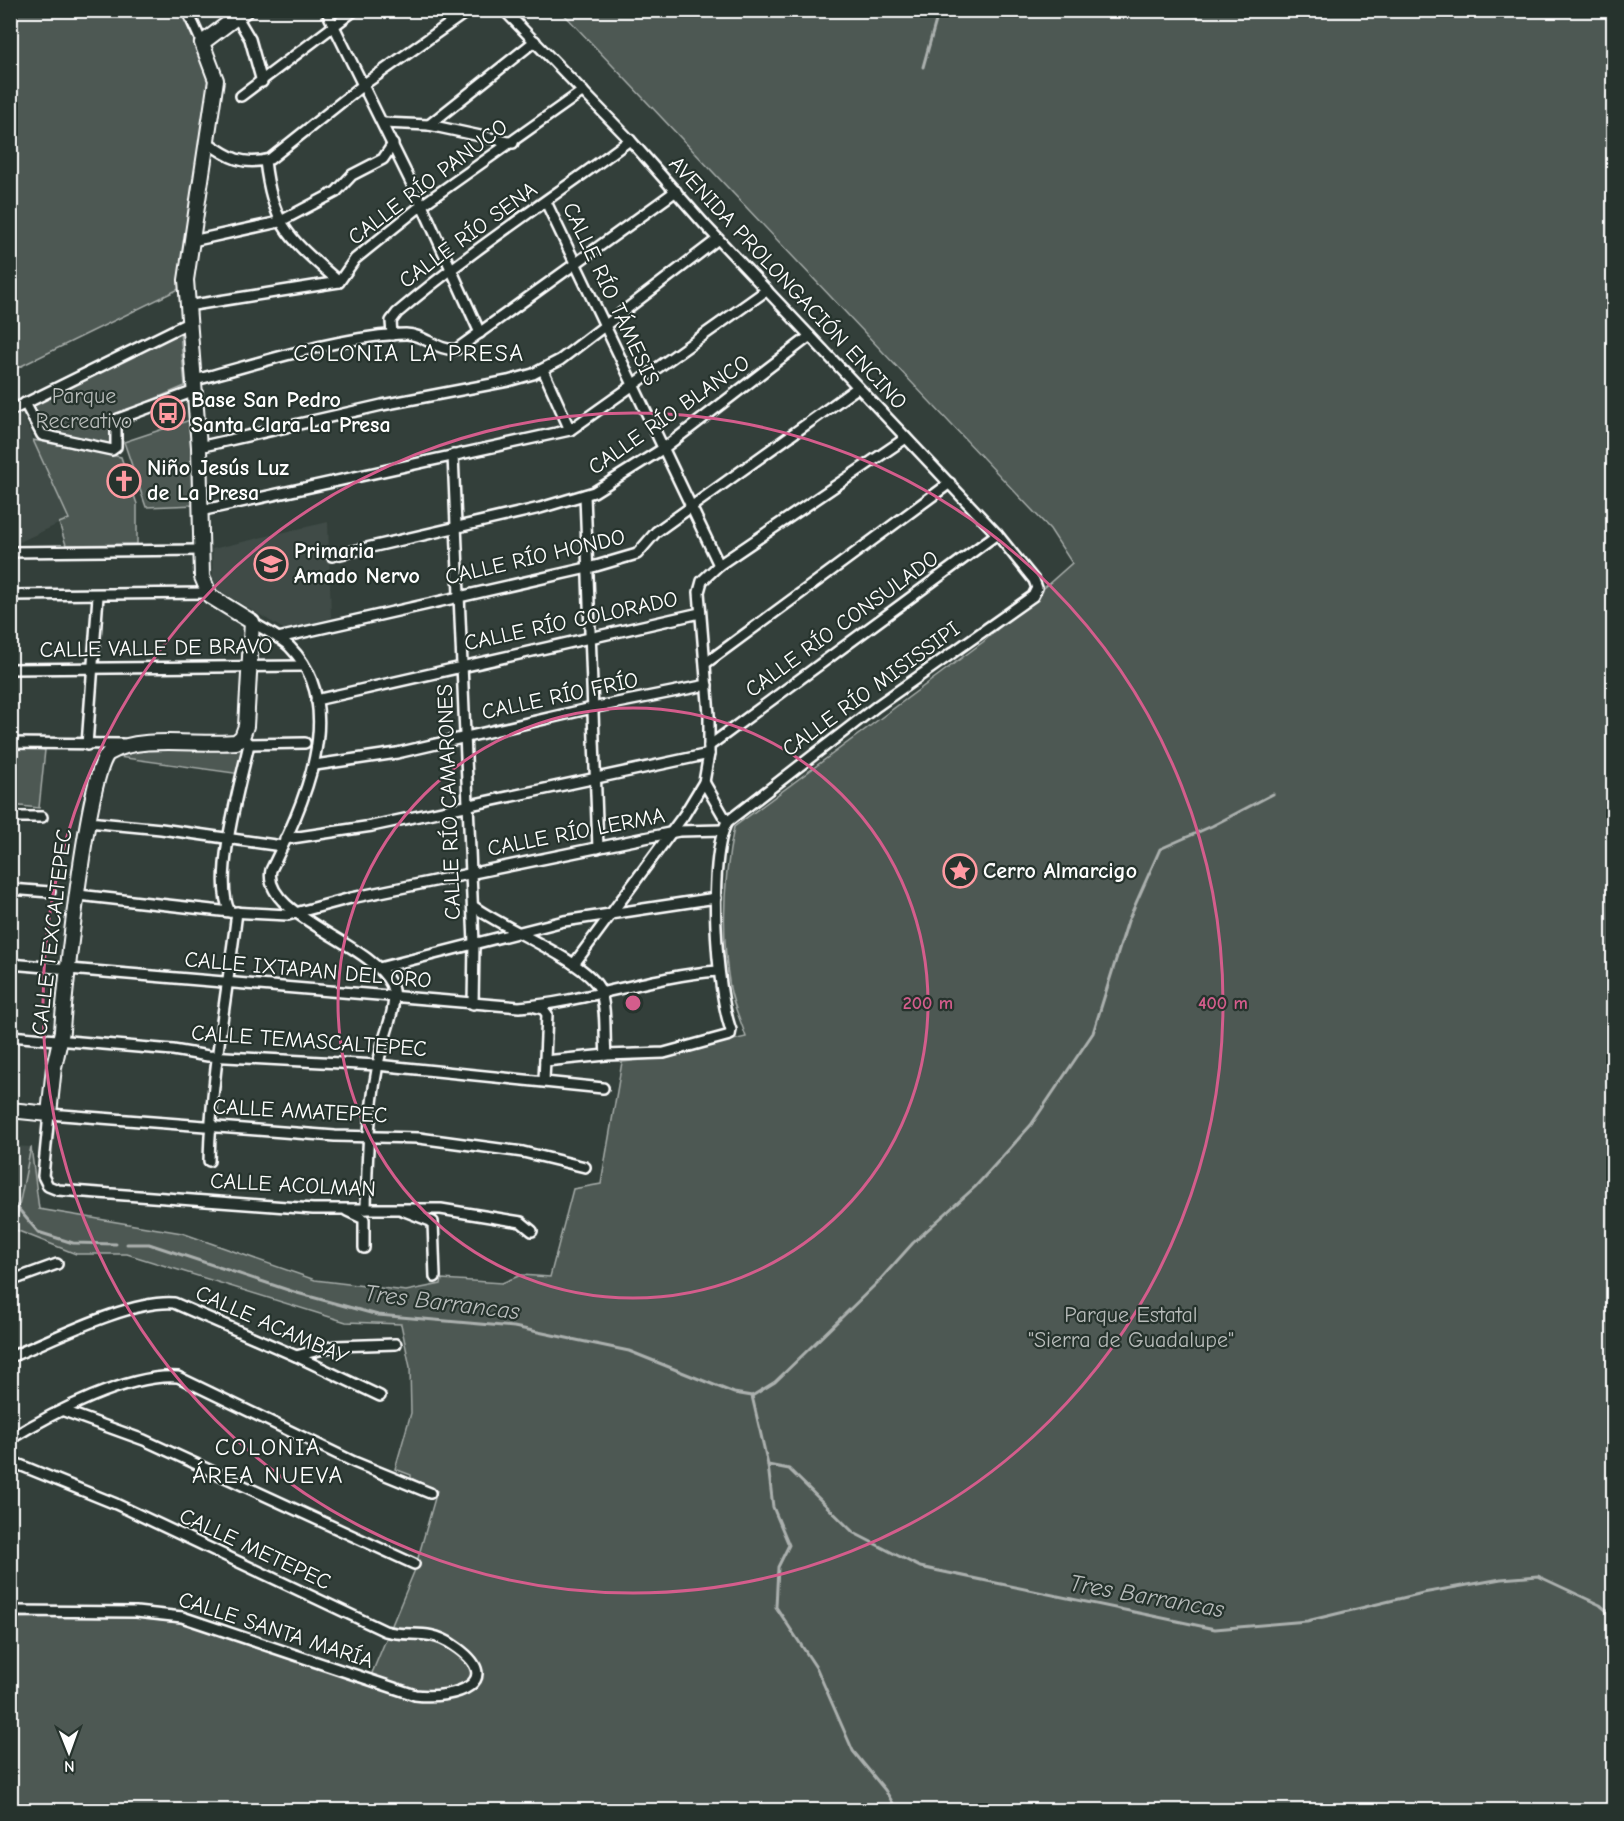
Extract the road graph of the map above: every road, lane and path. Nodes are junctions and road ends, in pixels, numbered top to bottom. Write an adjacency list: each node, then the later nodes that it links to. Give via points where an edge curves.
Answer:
1 (187, 10): 9 (street)
2 (326, 10): 7 (street)
3 (355, 10): 7 (street)
4 (469, 10): 11 (street)
5 (504, 10): 8 (street, AVENIDA PROLONGACIÓN ENCINO)
6 (242, 14): 9 (street); 10 (street)
7 (334, 26): 10 (street); 11 (street)
8 (535, 41): 12 (street, AVENIDA PROLONGACIÓN ENCINO); 15 (street)
9 (202, 43): 17 (street, via 216,80)
10 (262, 82): 13 (street)
11 (363, 85): 14 (street); 20 (street, via 279,155)
12 (583, 91): 16 (street, AVENIDA PROLONGACIÓN ENCINO); 18 (street, CALLE RÍO PANUCO)
13 (241, 96)
14 (383, 123): 15 (street); 19 (street)
15 (429, 125): 18 (street)
16 (630, 140): 21 (street, AVENIDA PROLONGACIÓN ENCINO); 22 (street, CALLE RÍO SENA)
17 (207, 142): 20 (street, via 234,161); 26 (street)
18 (513, 142): 23 (street, CALLE RÍO PANUCO)
19 (393, 144): 23 (street); 24 (street, via 383,159 352,175 336,192)
20 (265, 161): 24 (street, via 268,189)
21 (676, 192): 25 (street, AVENIDA PROLONGACIÓN ENCINO); 27 (street)
22 (546, 202): 27 (street, CALLE RÍO TÁMESIS); 28 (street, CALLE RÍO SENA)
23 (422, 205): 28 (street); 29 (street, CALLE RÍO PANUCO, via 355,259)
24 (279, 222): 26 (street); 29 (street)
25 (718, 239): 30 (street, AVENIDA PROLONGACIÓN ENCINO); 33 (street)
26 (192, 241): 31 (street)
27 (576, 264): 33 (street, CALLE RÍO TÁMESIS); 34 (street)
28 (451, 267): 34 (street); 35 (street, CALLE RÍO SENA, via 397,313 391,321)
29 (339, 282): 31 (street)
30 (766, 290): 36 (street, AVENIDA PROLONGACIÓN ENCINO); 39 (street)
31 (187, 306): 32 (street)
32 (188, 323): 38 (street); 41 (street)
33 (605, 324): 37 (street); 39 (street, CALLE RÍO TÁMESIS)
34 (480, 333): 35 (street, via 453,350 410,334)
35 (392, 335): 38 (street, via 335,345)
36 (810, 336): 40 (street, AVENIDA PROLONGACIÓN ENCINO); 46 (street, CALLE RÍO BLANCO)
37 (543, 370): 43 (street); 45 (street, via 508,381)
38 (195, 385): 41 (street, via 117,420 116,447 112,450 42,435); 45 (street)
39 (633, 387): 43 (street); 46 (street, CALLE RÍO TÁMESIS)
40 (857, 388): 44 (street, AVENIDA PROLONGACIÓN ENCINO); 50 (street, CALLE RÍO HONDO)
41 (25, 403): 42 (street)
42 (10, 411)
43 (570, 430): 47 (street)
44 (906, 438): 48 (street, AVENIDA PROLONGACIÓN ENCINO); 57 (street, CALLE RÍO COLORADO)
45 (199, 447): 51 (street)
46 (664, 448): 49 (street, CALLE RÍO BLANCO); 50 (street, CALLE RÍO TÁMESIS)
47 (453, 455): 51 (street); 52 (street, CALLE RÍO CAMARONES)
48 (950, 483): 53 (street, AVENIDA PROLONGACIÓN ENCINO); 68 (street)
49 (585, 495): 52 (street, CALLE RÍO BLANCO); 58 (street)
50 (691, 509): 57 (street, CALLE RÍO TÁMESIS); 58 (street, CALLE RÍO HONDO, via 656,532 637,554)
51 (200, 511): 54 (street)
52 (458, 525): 56 (street, CALLE RÍO BLANCO); 61 (street, CALLE RÍO CAMARONES)
53 (997, 534): 59 (street, AVENIDA PROLONGACIÓN ENCINO); 83 (street, CALLE RÍO CONSULADO)
54 (201, 550): 55 (street); 63 (street, via 202,577)
55 (10, 552)
56 (332, 556)
57 (719, 565): 64 (street, CALLE RÍO COLORADO, via 700,586)
58 (587, 567): 61 (street, CALLE RÍO HONDO); 66 (street)
59 (1037, 588): 91 (street, CALLE RÍO MISISSIPI, via 1034,596 878,706)
60 (10, 595): 62 (street)
61 (460, 595): 67 (street, CALLE RÍO HONDO); 70 (street, CALLE RÍO CAMARONES)
62 (98, 596): 63 (street); 72 (street)
63 (211, 596): 65 (street)
64 (700, 613): 66 (street, CALLE RÍO COLORADO); 68 (street)
65 (252, 622): 67 (street); 69 (street)
66 (589, 637): 70 (street, CALLE RÍO COLORADO); 76 (street)
67 (278, 638): 71 (street, via 292,649)
68 (706, 663): 74 (street)
69 (250, 665): 71 (street, CALLE VALLE DE BRAVO); 72 (street, CALLE VALLE DE BRAVO); 78 (street)
70 (463, 665): 75 (street, CALLE RÍO COLORADO); 77 (street, CALLE RÍO CAMARONES)
71 (303, 666): 75 (street)
72 (93, 668): 73 (street, CALLE VALLE DE BRAVO); 82 (street)
73 (10, 669)
74 (707, 686): 76 (street, CALLE RÍO FRÍO); 83 (street)
75 (316, 700): 84 (street)
76 (592, 708): 77 (street, CALLE RÍO FRÍO); 85 (street)
77 (466, 735): 84 (street, CALLE RÍO FRÍO, via 397,753); 87 (street, CALLE RÍO CAMARONES)
78 (246, 741): 80 (street); 81 (street); 93 (street)
79 (10, 743): 82 (street)
80 (305, 743)
81 (139, 744): 82 (street); 90 (street, CALLE TEXCALTEPEC, via 110,752 101,760)
82 (87, 745)
83 (709, 750): 85 (street, CALLE RÍO CONSULADO); 86 (street)
84 (315, 765): 94 (street)
85 (595, 780): 87 (street, CALLE RÍO CONSULADO); 95 (street)
86 (704, 782): 91 (street); 92 (street)
87 (469, 806): 94 (street, CALLE RÍO CONSULADO); 96 (street, CALLE RÍO CAMARONES)
88 (10, 817): 89 (street)
89 (42, 817)
90 (88, 822): 93 (street, CALLE RÍO CONSULADO); 99 (street, CALLE TEXCALTEPEC)
91 (725, 826): 92 (street, CALLE RÍO LERMA); 100 (street)
92 (667, 834): 95 (street, CALLE RÍO LERMA); 104 (street)
93 (228, 838): 94 (street, CALLE RÍO CONSULADO); 102 (street, via 226,899)
94 (284, 843): 103 (street, via 271,870 271,880 277,898)
95 (598, 848): 96 (street, CALLE RÍO LERMA)
96 (470, 874): 101 (street, CALLE RÍO CAMARONES); 103 (street, CALLE RÍO LERMA)
97 (10, 889): 98 (street)
98 (50, 892)
99 (78, 896): 102 (street); 109 (street, CALLE TEXCALTEPEC)
100 (716, 898): 104 (street); 111 (street)
101 (473, 906): 105 (street); 106 (street, CALLE RÍO CAMARONES)
102 (233, 912): 103 (street); 112 (street)
103 (297, 913): 110 (street)
104 (609, 914): 105 (street); 108 (street)
105 (519, 934): 106 (street); 108 (street)
106 (474, 943): 110 (street); 115 (street, CALLE RÍO CAMARONES)
107 (10, 964): 109 (street, CALLE IXTAPAN DEL ORO)
108 (574, 964): 113 (street)
109 (69, 968): 112 (street, CALLE IXTAPAN DEL ORO); 118 (street, CALLE TEXCALTEPEC)
110 (380, 968): 114 (street)
111 (718, 970): 113 (street, CALLE IXTAPAN DEL ORO, via 661,977); 120 (street, via 730,1034 664,1053)
112 (228, 984): 114 (street, CALLE IXTAPAN DEL ORO); 119 (street)
113 (601, 992): 116 (street, CALLE IXTAPAN DEL ORO); 120 (street)
114 (394, 995): 115 (street, CALLE IXTAPAN DEL ORO); 122 (street)
115 (473, 1004): 116 (street, CALLE IXTAPAN DEL ORO)
116 (530, 1006): 121 (street, via 547,1014)
117 (10, 1036): 118 (street, CALLE TEMASCALTEPEC)
118 (61, 1040): 119 (street, CALLE TEMASCALTEPEC); 126 (street, CALLE TEXCALTEPEC)
119 (219, 1055): 122 (street, CALLE TEMASCALTEPEC); 127 (street)
120 (606, 1055): 121 (street)
121 (545, 1061): 123 (street)
122 (377, 1065): 123 (street, CALLE TEMASCALTEPEC); 128 (street)
123 (544, 1081): 124 (street, CALLE TEMASCALTEPEC)
124 (603, 1088)
125 (10, 1110): 126 (street, CALLE AMATEPEC)
126 (49, 1114): 127 (street, CALLE AMATEPEC); 131 (street, CALLE TEXCALTEPEC, via 43,1176)
127 (210, 1127): 128 (street, CALLE AMATEPEC); 129 (street)
128 (367, 1136): 130 (street, CALLE AMATEPEC, via 477,1145); 133 (street)
129 (209, 1161)
130 (585, 1167)
131 (48, 1186): 132 (street, CALLE ACOLMAN, via 58,1190)
132 (343, 1209): 133 (street, CALLE ACOLMAN); 136 (street, via 364,1219)
133 (366, 1209): 134 (street, CALLE ACOLMAN)
134 (400, 1209): 135 (street, CALLE ACOLMAN, via 459,1212 525,1223); 138 (street, via 433,1222)
135 (532, 1232)
136 (364, 1248)
137 (57, 1264): 139 (street)
138 (435, 1277)
139 (10, 1281)
140 (396, 1344): 141 (street, via 335,1346)
141 (296, 1356): 142 (street, CALLE ACAMBAY, via 167,1303 125,1311); 143 (street, CALLE ACAMBAY)
142 (10, 1357)
143 (380, 1396)
144 (64, 1411): 145 (street); 147 (street, via 147,1379 178,1377 354,1462); 148 (street, via 144,1440)
145 (10, 1439)
146 (10, 1461): 150 (street, CALLE METEPEC, via 116,1504 385,1631 439,1638 453,1645)
147 (430, 1493)
148 (414, 1564)
149 (10, 1611): 150 (street, CALLE SANTA MARÍA, via 136,1612 182,1617 415,1695 434,1697 466,1690 474,1684)
150 (478, 1670)

